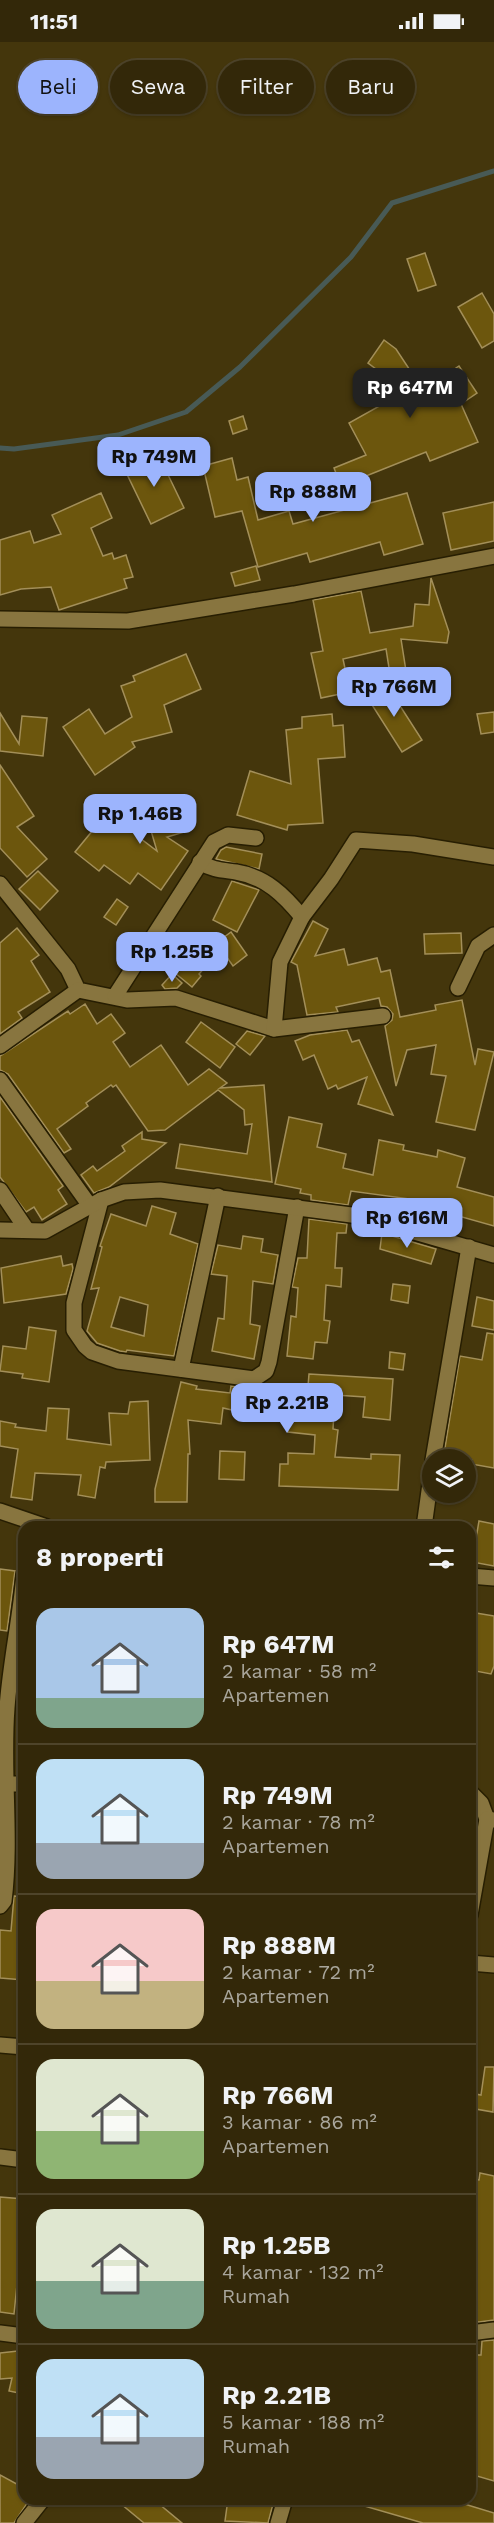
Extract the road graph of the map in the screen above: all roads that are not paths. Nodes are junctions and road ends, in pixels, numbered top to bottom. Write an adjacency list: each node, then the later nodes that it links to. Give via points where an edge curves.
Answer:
1 (494, 556): 2 (street, via 138,619)
2 (0, 619)
3 (256, 838): 5 (street, via 228,835 214,842)
4 (494, 857): 7 (street, via 365,838 356,840)
5 (200, 862): 7 (street, via 209,868 266,881); 11 (street)
6 (0, 884): 10 (street, via 68,969)
7 (302, 917): 13 (street, via 280,962)
8 (494, 935): 9 (street, via 478,946)
9 (458, 988)
10 (78, 990): 11 (street); 14 (street)
11 (115, 996): 13 (street, via 176,998)
12 (382, 1016): 13 (street)
13 (274, 1029)
14 (0, 1046)
15 (0, 1080): 18 (street)
16 (0, 1190): 21 (street)
17 (218, 1196): 18 (street, via 139,1189); 19 (street); 24 (street)
18 (96, 1203): 21 (street, via 45,1231); 24 (street, via 74,1303 74,1330 85,1346 105,1358)
19 (297, 1207): 22 (street, via 359,1216); 24 (street, via 266,1371 254,1379)
20 (0, 1230): 21 (street)
21 (27, 1230)
22 (469, 1247): 23 (street); 25 (street)
23 (494, 1255)
24 (181, 1369)
25 (436, 1449)
26 (427, 1503): 29 (street)
27 (0, 1510): 28 (street)
28 (23, 1521)
29 (425, 1521)
30 (476, 1576): 31 (street)
31 (494, 1578)
32 (18, 1622): 33 (street, via 7,1709)
33 (8, 1784): 34 (street); 38 (street, via 5,1824 9,1862)
34 (18, 1784)
35 (476, 1798): 36 (street)
36 (491, 1820): 37 (street)
37 (476, 1888)
38 (0, 1906)
39 (476, 1963): 40 (street)
40 (494, 1965)
41 (0, 2045): 42 (street)
42 (18, 2046)
43 (0, 2157): 44 (street)
44 (18, 2159)
45 (494, 2330): 46 (street)
46 (476, 2332)
47 (0, 2333): 48 (street)
48 (18, 2335)
49 (38, 2505): 51 (street)
50 (283, 2505): 52 (street)
51 (24, 2523)
52 (278, 2523)

